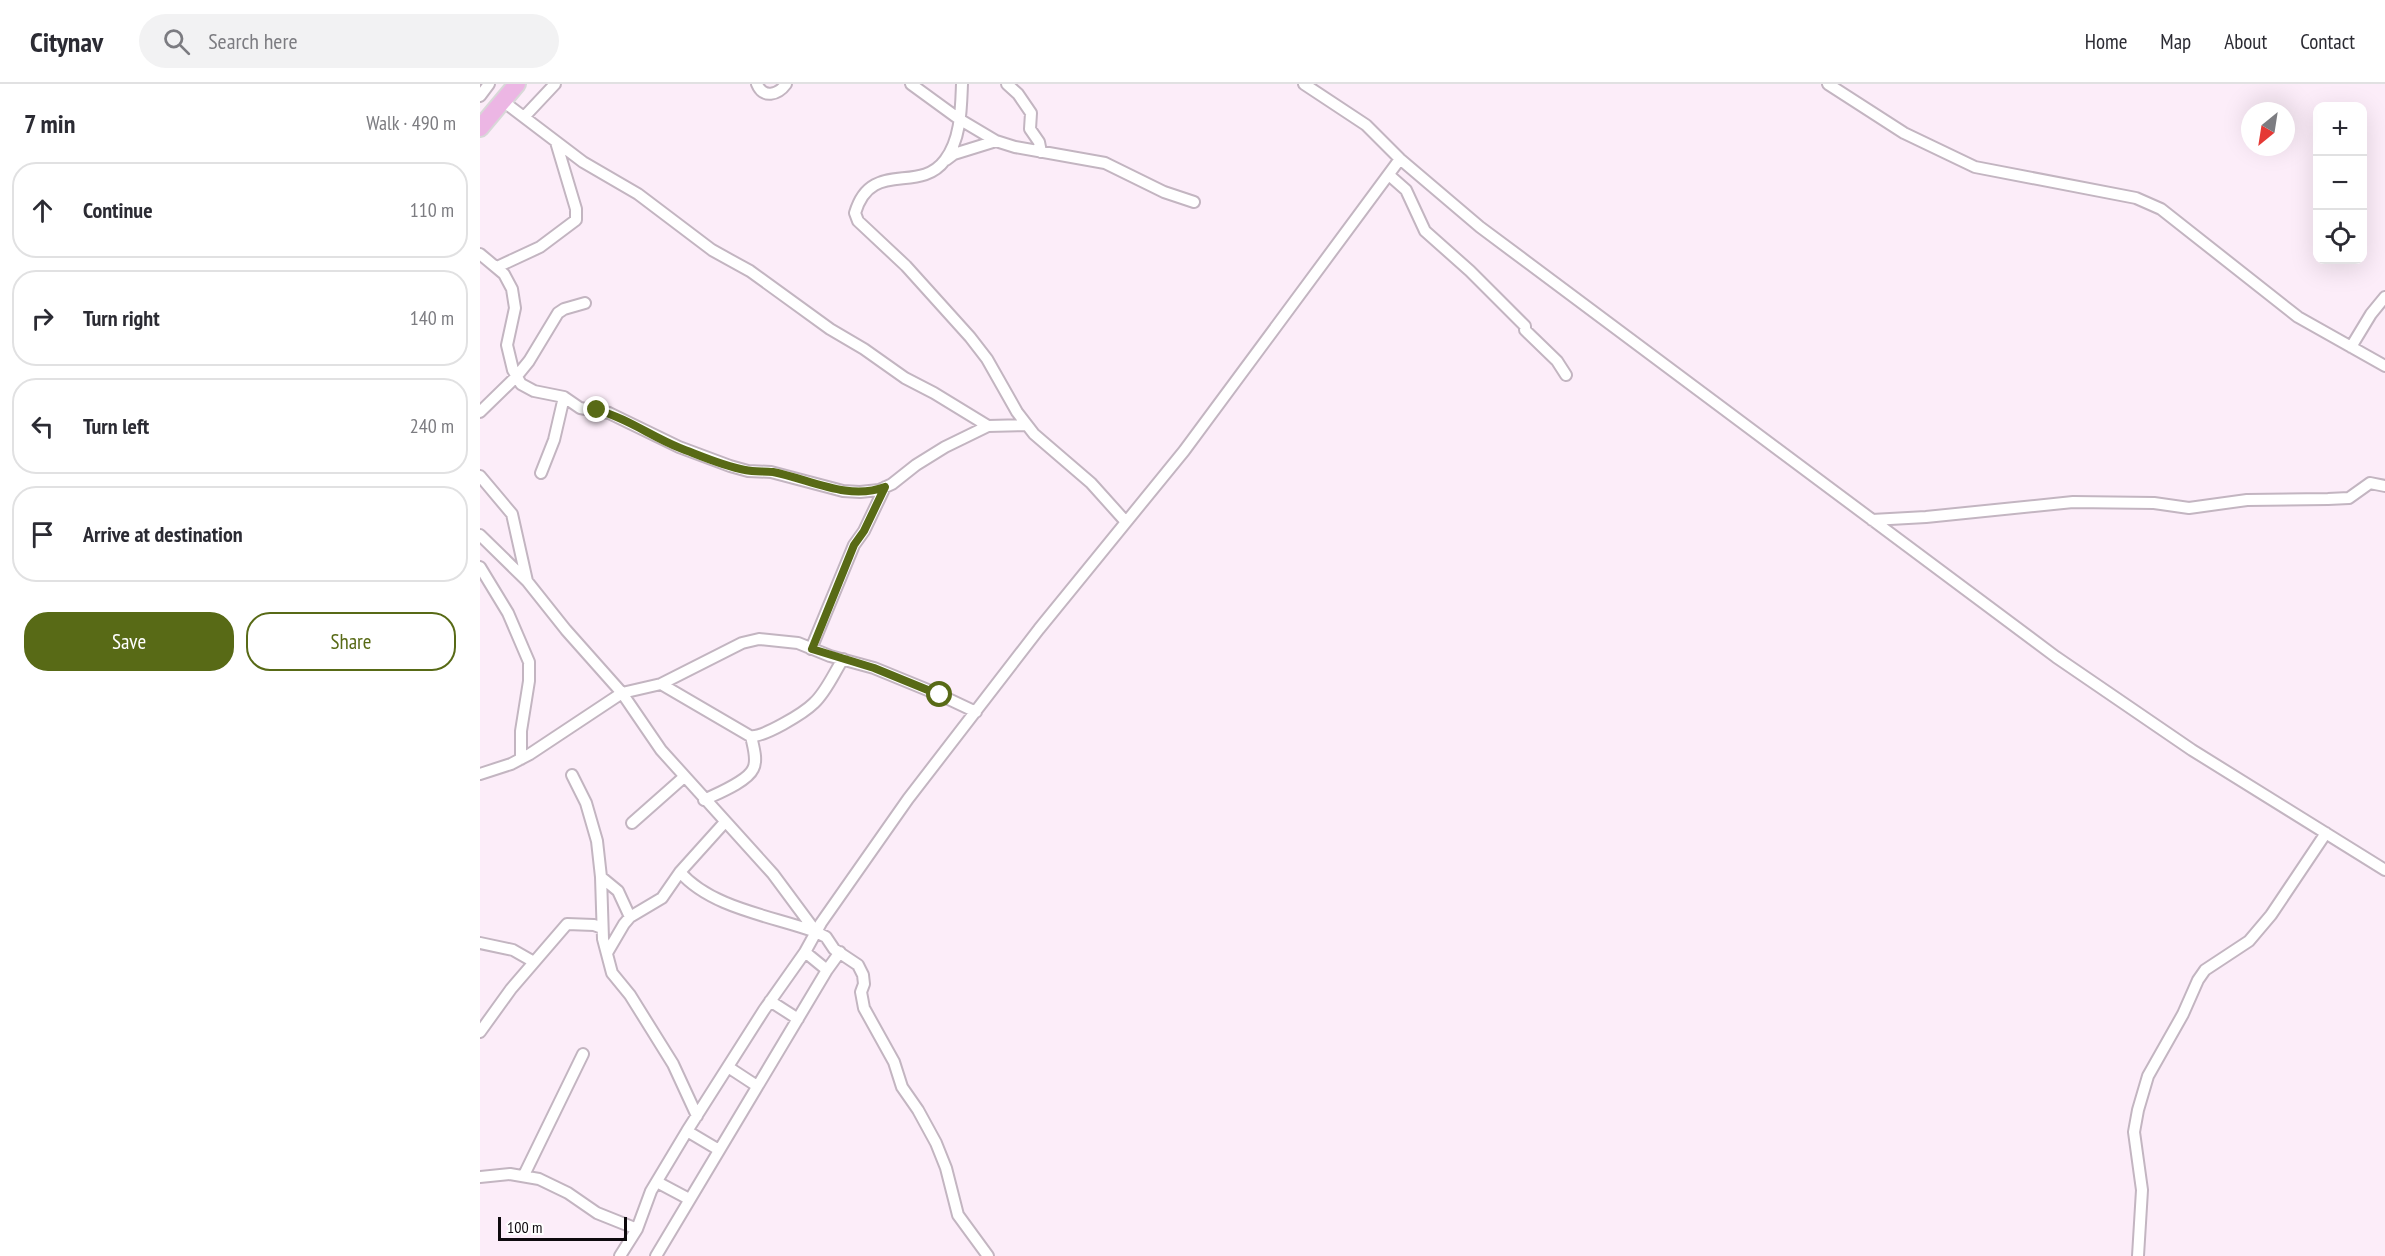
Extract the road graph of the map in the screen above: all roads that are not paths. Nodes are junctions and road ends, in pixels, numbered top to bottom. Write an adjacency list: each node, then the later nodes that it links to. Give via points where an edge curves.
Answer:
1 (489, 84): 11 (street)
2 (517, 84): 12 (highway)
3 (555, 84): 13 (street)
4 (757, 84): 5 (street, via 772,94 779,93)
5 (786, 84)
6 (911, 84): 14 (street)
7 (962, 84): 14 (street)
8 (1007, 84): 18 (street, via 1031,112 1031,132 1039,141)
9 (1304, 84): 19 (street, via 1366,125)
10 (1828, 84): 27 (street, via 1904,133 1975,167 2127,196 2161,209 2298,317)
11 (480, 96)
12 (504, 102): 13 (street); 15 (highway)
13 (524, 117): 17 (street)
14 (959, 119): 16 (street); 20 (street, via 953,147)
15 (480, 128)
16 (996, 141): 18 (street); 20 (street)
17 (556, 142): 24 (street, via 576,220 540,247); 34 (street, via 639,194 712,250 750,271 830,329)
18 (1041, 152): 22 (street, via 1105,163)
19 (1401, 159): 21 (street); 39 (street, via 1480,227)
20 (945, 160): 33 (street, via 924,175 880,181 867,191 855,213 970,337)
21 (1389, 176): 29 (street, via 1406,190 1425,231 1502,302 1557,360); 40 (street, via 1184,451)
22 (1194, 202)
23 (480, 254): 24 (street)
24 (497, 267): 30 (street, via 514,294 507,340)
25 (2385, 297): 27 (street)
26 (585, 303): 30 (street, via 558,313)
27 (2351, 347): 28 (street)
28 (2385, 366)
29 (1566, 375)
30 (516, 377): 31 (street, via 529,389); 32 (street)
31 (564, 397): 35 (street); 38 (street, via 580,408 609,413 729,466 843,490 860,492)
32 (480, 412)
33 (1026, 425): 34 (street); 40 (street, via 1091,483)
34 (987, 426): 38 (street, via 945,447)
35 (541, 473)
36 (480, 476): 43 (street, via 512,514)
37 (2385, 486): 39 (street, via 2370,483 2349,498 2306,501 2247,500 2189,508 2154,503 2073,502)
38 (885, 487): 44 (street, via 854,545)
39 (1872, 520): 57 (street, via 2055,657 2192,750)
40 (1126, 522): 48 (street)
41 (480, 535): 43 (street)
42 (480, 567): 50 (street, via 508,613 529,662)
43 (527, 581): 47 (street)
44 (812, 649): 45 (street); 46 (street, via 798,643 759,639 742,643)
45 (843, 659): 48 (street, via 890,674); 49 (street, via 813,704 763,734)
46 (662, 684): 47 (street); 49 (street)
47 (622, 693): 50 (street); 53 (street)
48 (976, 712): 63 (street, via 908,799)
49 (751, 736): 54 (street, via 753,770)
50 (521, 759): 51 (street)
51 (480, 774)
52 (572, 775): 60 (street, via 591,815)
53 (684, 777): 54 (street); 56 (street)
54 (704, 800): 55 (street)
55 (725, 822): 59 (street); 63 (street, via 773,874)
56 (632, 823)
57 (2326, 833): 58 (street); 88 (street, via 2249,941 2211,964 2198,980 2148,1076 2134,1132 2142,1190)
58 (2385, 870)
59 (680, 872): 61 (street, via 662,898); 63 (street, via 703,892)
60 (601, 876): 61 (street, via 618,891); 62 (street)
61 (630, 917): 67 (street)
62 (602, 928): 67 (street); 68 (street, via 567,924)
63 (816, 932): 65 (street); 66 (street)
64 (480, 943): 68 (street, via 513,950)
65 (805, 952): 69 (street); 70 (street)
66 (840, 952): 69 (street); 87 (street, via 858,965 863,975 864,1008 894,1062 902,1087 932,1135 946,1168 958,1215)
67 (607, 953): 77 (street, via 612,973 673,1064)
68 (534, 962): 71 (street)
69 (827, 970): 72 (street)
70 (770, 1001): 72 (street); 75 (street)
71 (483, 1018): 73 (street)
72 (798, 1019): 76 (street)
73 (480, 1032)
74 (583, 1054): 80 (street)
75 (728, 1067): 76 (street); 77 (street)
76 (757, 1086): 79 (street)
77 (697, 1116): 78 (street)
78 (687, 1131): 79 (street); 82 (street)
79 (719, 1150): 83 (street)
80 (524, 1175): 81 (street); 84 (street, via 568,1193 597,1214)
81 (480, 1177)
82 (657, 1182): 83 (street); 84 (street)
83 (689, 1199): 86 (street)
84 (637, 1229): 85 (street)
85 (620, 1256)
86 (656, 1256)
87 (988, 1256)
88 (2138, 1256)

